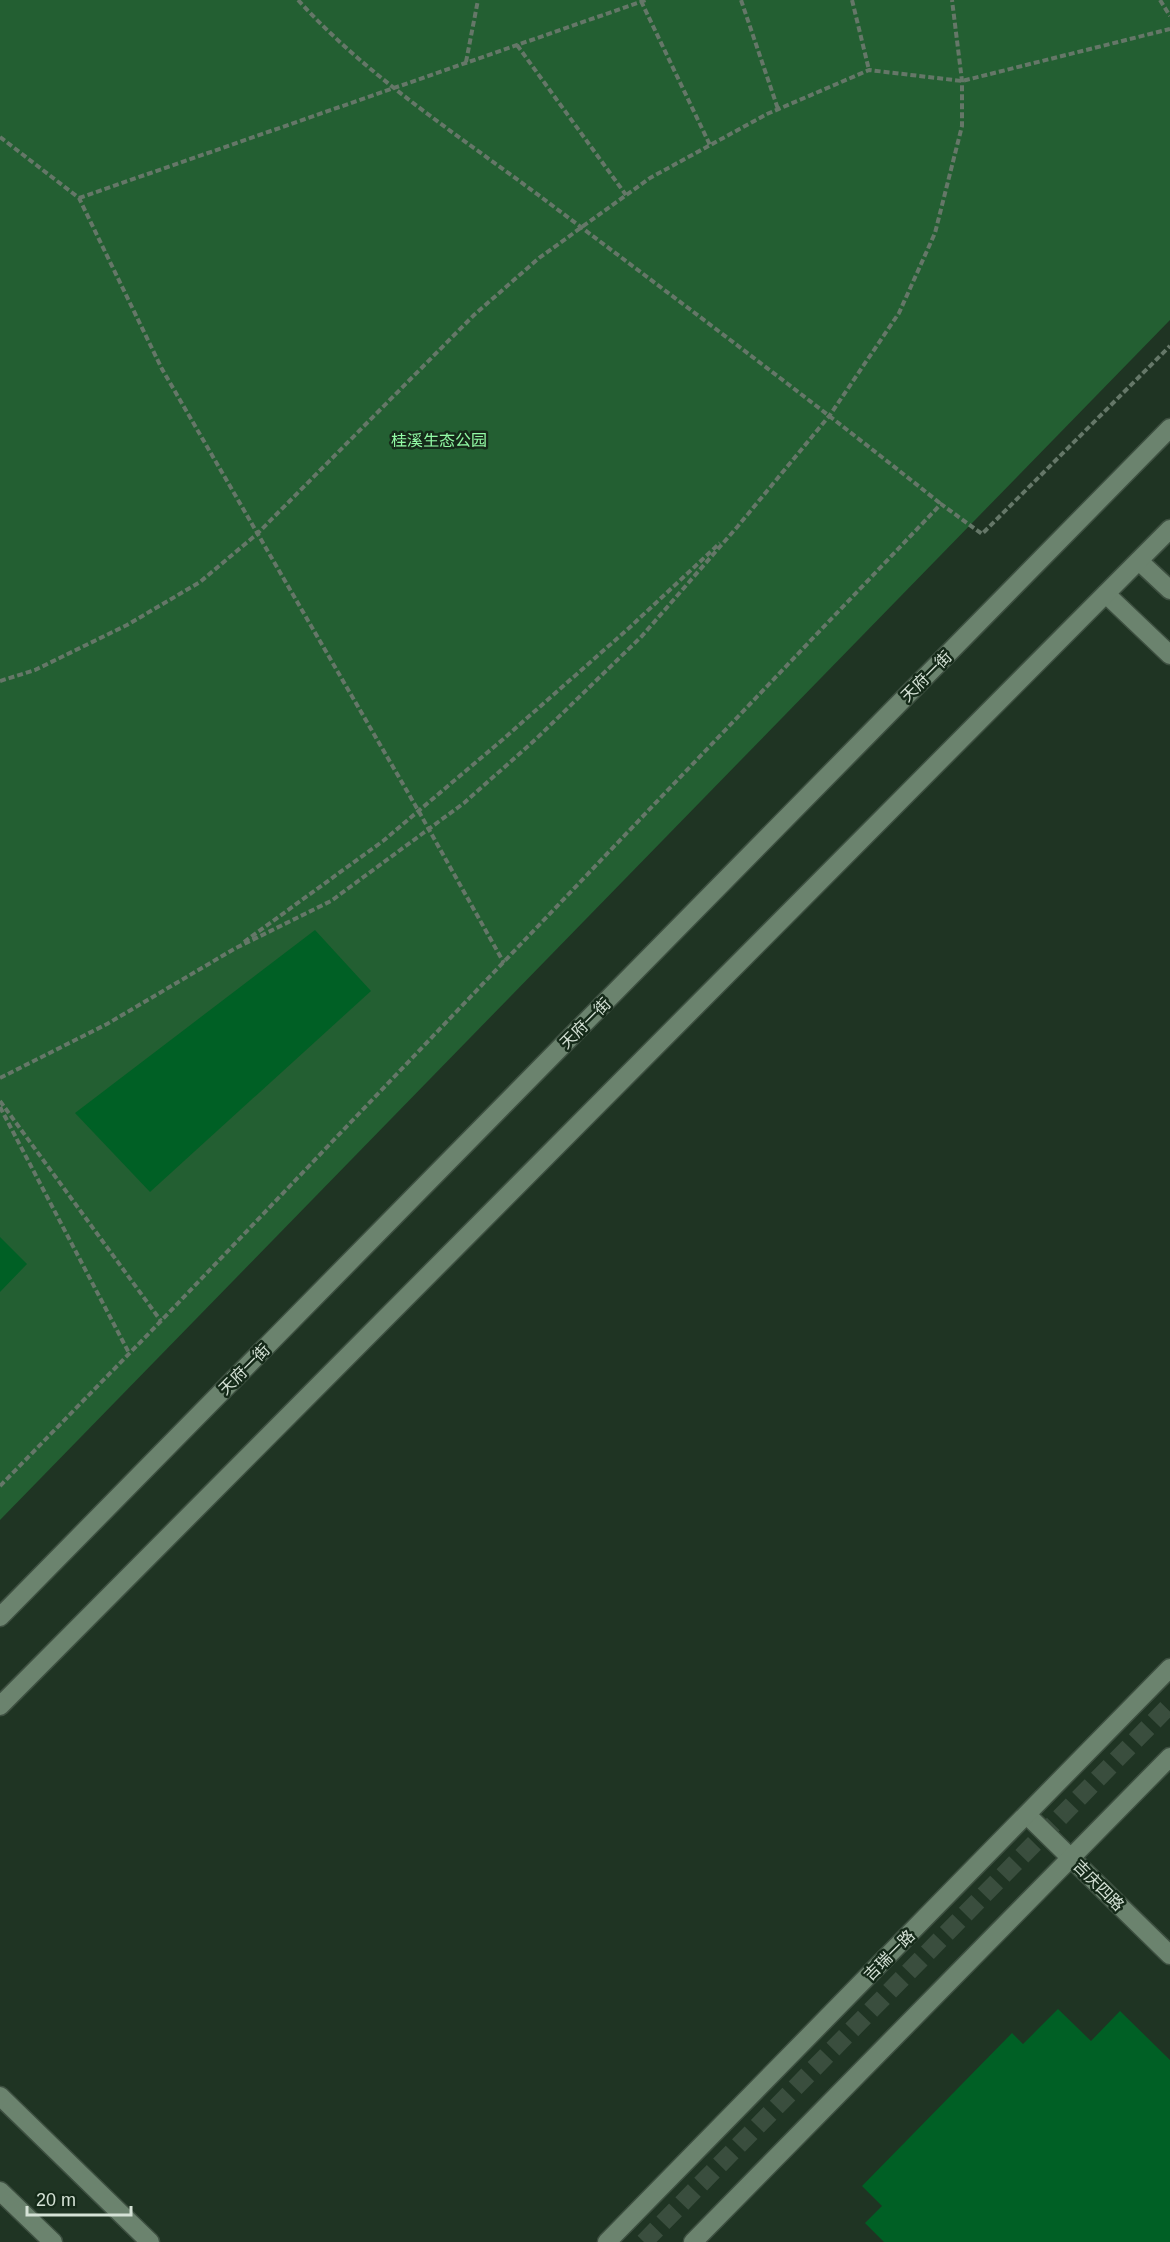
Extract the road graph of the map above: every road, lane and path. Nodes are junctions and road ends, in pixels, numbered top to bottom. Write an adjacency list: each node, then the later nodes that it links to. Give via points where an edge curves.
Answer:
1 (298, 0): 15 (path, via 322,26)
2 (478, 0): 12 (path)
3 (646, 0): 8 (path)
4 (741, 0): 16 (path)
5 (852, 0): 13 (path)
6 (952, 0): 14 (path)
7 (1160, 0): 9 (path)
8 (641, 1): 11 (path); 18 (path)
9 (1170, 16)
10 (1170, 29): 14 (path)
11 (517, 45): 12 (path); 19 (path)
12 (465, 63): 15 (path)
13 (869, 70): 14 (path); 16 (path)
14 (962, 81): 23 (path, via 962,126 935,233 899,313)
15 (396, 88): 20 (path); 21 (path)
16 (778, 109): 18 (path)
17 (0, 137): 20 (path)
18 (710, 145): 19 (path)
19 (626, 196): 21 (path)
20 (79, 198): 28 (path, via 162,369)
21 (581, 227): 23 (path); 28 (path, via 474,315)
22 (1170, 346): 25 (path, via 982,534)
23 (830, 415): 25 (path); 26 (path)
24 (1170, 428): 44 (main road, 天府一街)
25 (941, 504): 37 (path)
26 (738, 526): 34 (path, via 629,628); 35 (path, via 642,636 536,739)
27 (1170, 529): 29 (main road)
28 (257, 534): 33 (path, via 200,582 127,625 35,670); 34 (path)
29 (1139, 561): 30 (main road); 31 (main road)
30 (1170, 590)
31 (1106, 594): 32 (main road); 46 (main road)
32 (1170, 655)
33 (0, 681)
34 (418, 810): 35 (path); 36 (path, via 383,841)
35 (429, 830): 36 (path, via 332,901); 37 (path)
36 (234, 949): 38 (path, via 106,1024)
37 (504, 963): 41 (path)
38 (0, 1078)
39 (0, 1101): 41 (path)
40 (0, 1107): 42 (path)
41 (161, 1321): 42 (path)
42 (129, 1353): 43 (path)
43 (0, 1486)
44 (0, 1617)
45 (1170, 1668): 48 (main road, 吉瑞一路)
46 (0, 1706)
47 (1170, 1757): 49 (main road)
48 (1027, 1815): 49 (main road, 吉庆四路); 55 (main road, 吉瑞一路)
49 (1071, 1858): 50 (main road, 吉庆四路); 56 (main road)
50 (1170, 1955)
51 (0, 2097): 54 (main road)
52 (0, 2191): 53 (main road)
53 (53, 2242)
54 (150, 2242)
55 (607, 2242)
56 (693, 2242)

